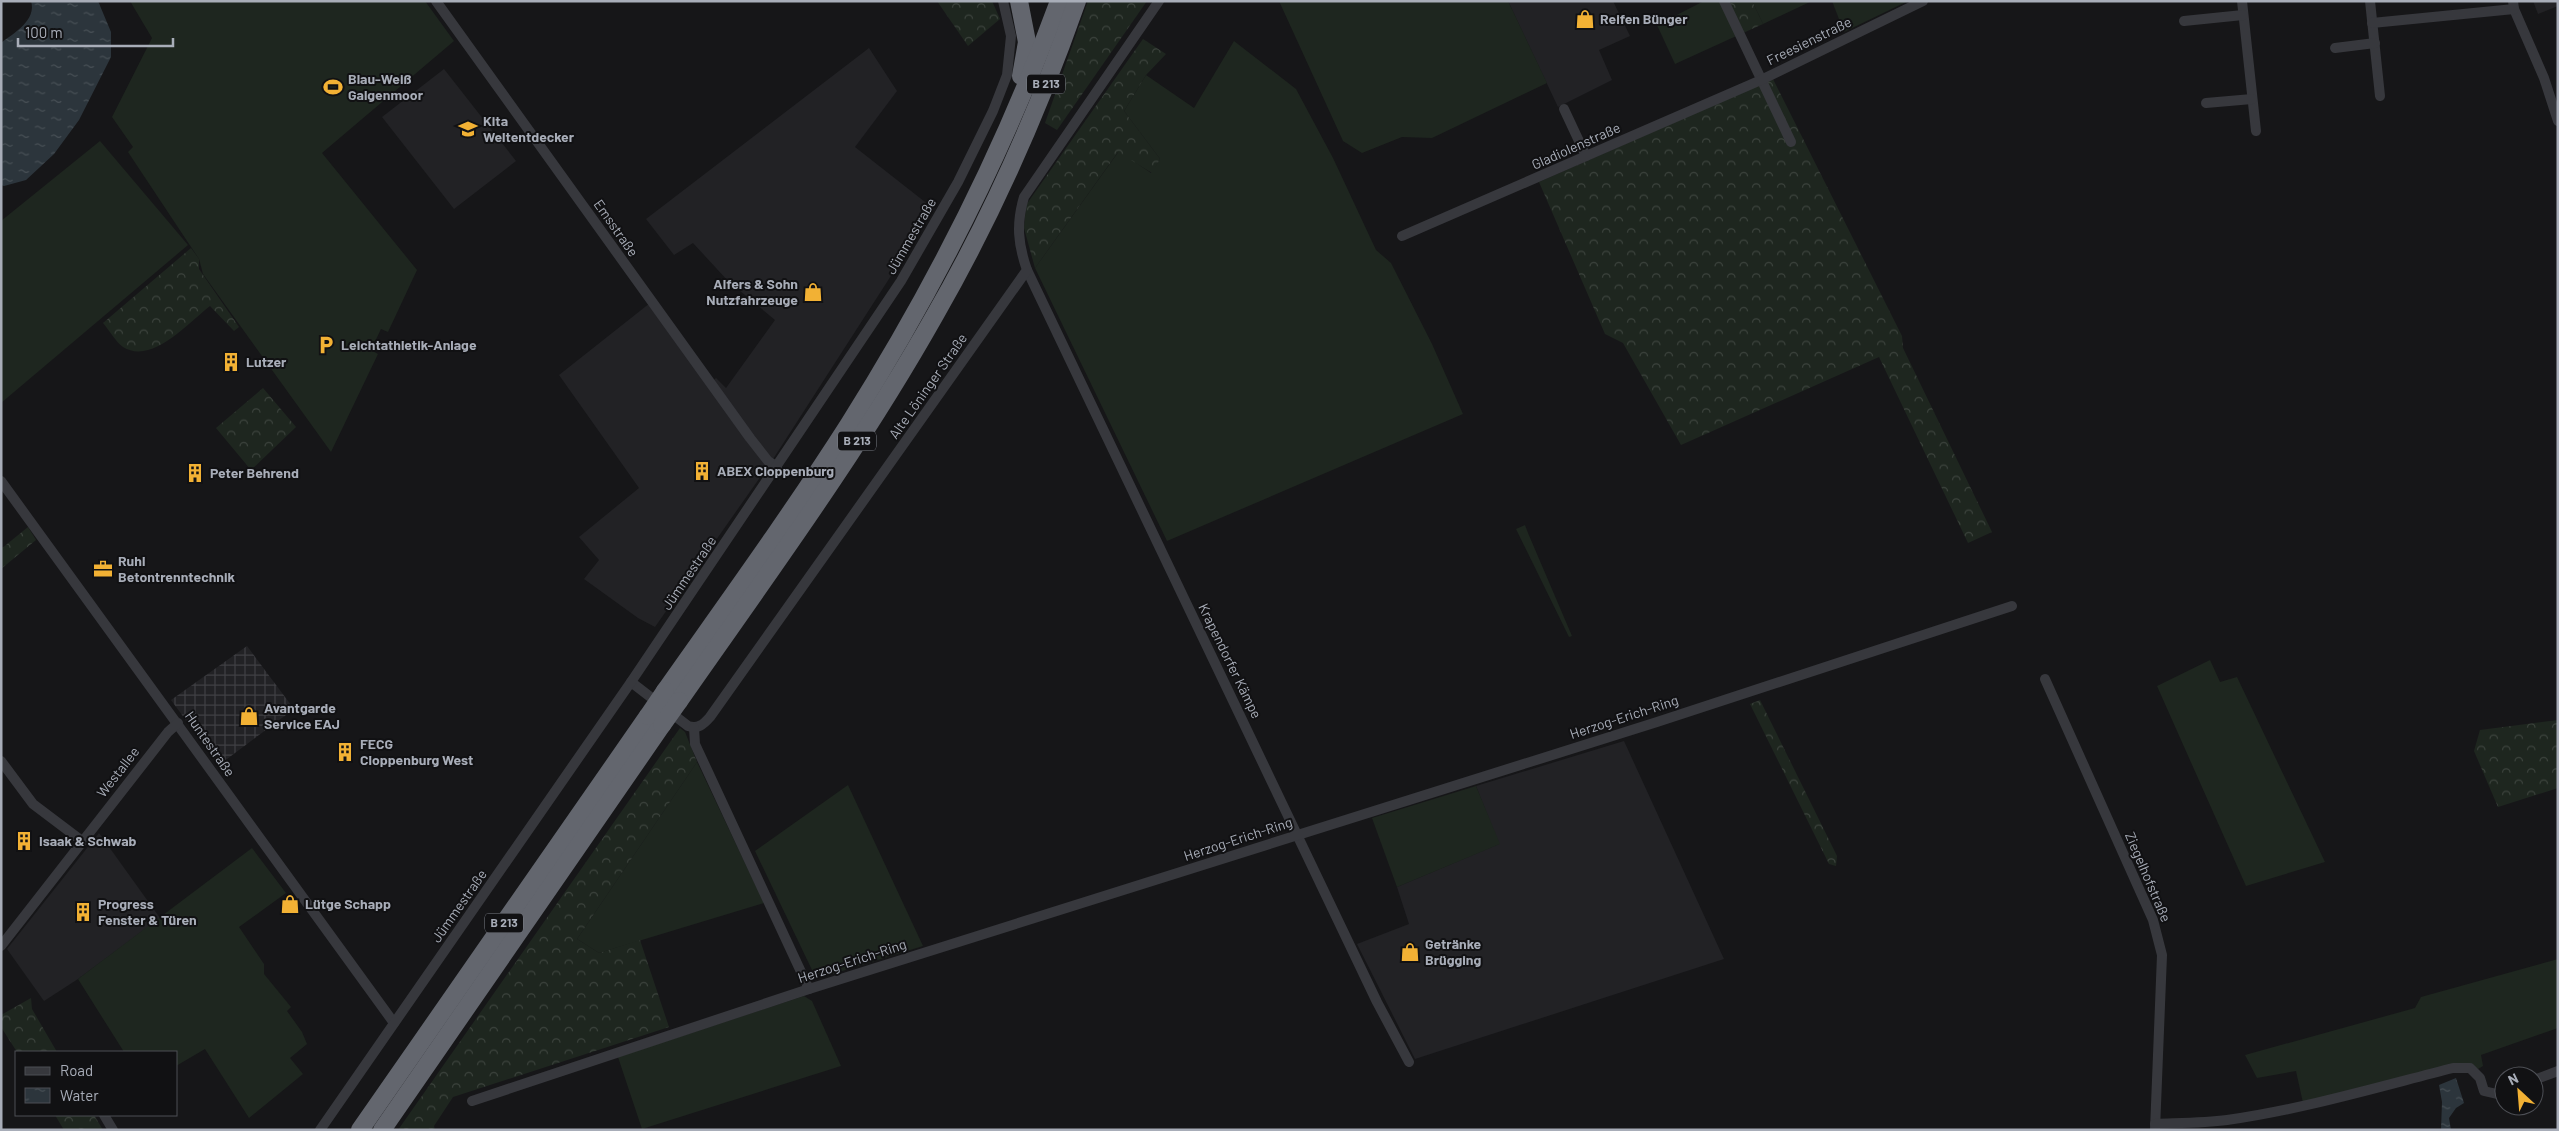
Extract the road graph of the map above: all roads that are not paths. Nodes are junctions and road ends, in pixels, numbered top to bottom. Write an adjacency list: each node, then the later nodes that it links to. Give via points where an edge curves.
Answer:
1 (436, 1): 29 (street, Emsstraße, via 750,438)
2 (1003, 1): 29 (street, Jümmestraße, via 1010,24 1011,49 1007,75 993,112 958,182 901,281)
3 (1019, 1): 26 (highway, B 213, via 1027,42 1023,71 968,197)
4 (1059, 1): 26 (highway, B 213, via 1012,120)
5 (1078, 1): 34 (highway, B 213, via 1026,132 935,315 881,406 817,502)
6 (1159, 1): 28 (street, via 1024,197 1017,234)
7 (1724, 1): 17 (street)
8 (1922, 1): 17 (street, Freesienstraße)
9 (2242, 1): 12 (street)
10 (2370, 1): 14 (street)
11 (2513, 5): 14 (street); 22 (street)
12 (2243, 16): 13 (street); 19 (street)
13 (2184, 21)
14 (2372, 23): 15 (street)
15 (2375, 43): 16 (street); 18 (street)
16 (2334, 48)
17 (1761, 80): 24 (street); 25 (street, Gladiolenstraße)
18 (2380, 96)
19 (2252, 99): 20 (street); 23 (street)
20 (2206, 103)
21 (1564, 110): 25 (street)
22 (2558, 121)
23 (2256, 131)
24 (1791, 142)
25 (1586, 156): 27 (street, Gladiolenstraße)
26 (970, 210): 34 (highway, B 213, via 850,423)
27 (1402, 236)
28 (1027, 270): 37 (street, Alte Löninger Straße, via 714,710 702,725); 39 (street, Krapendorfer Kämpe)
29 (777, 468): 33 (street, Jümmestraße)
30 (1, 481): 36 (street, Huntestraße)
31 (2012, 606): 39 (street, Herzog-Erich-Ring, via 1657,722)
32 (2045, 679): 50 (street, Ziegelhofstraße, via 2153,920 2162,955)
33 (631, 682): 37 (street); 43 (street, Jümmestraße)
34 (672, 696): 35 (highway, B 213, bridge)
35 (655, 721): 53 (highway, B 213); 54 (highway, B 213)
36 (178, 723): 40 (street, Westallee); 43 (street, Huntestraße)
37 (694, 728): 42 (street, via 695,744)
38 (1, 761): 40 (street, via 33,804)
39 (1298, 834): 42 (street, Herzog-Erich-Ring); 44 (street, Krapendorfer Kämpe, via 1377,1002)
40 (82, 841): 41 (street, Westallee)
41 (1, 946)
42 (809, 989): 48 (street, Herzog-Erich-Ring)
43 (394, 1023): 52 (street, Jümmestraße)
44 (1409, 1062)
45 (2558, 1071): 46 (street)
46 (2544, 1076)
47 (2494, 1093): 50 (street, via 2484,1091 2480,1078 2470,1068 2453,1068 2272,1113)
48 (472, 1101)
49 (105, 1116): 51 (street)
50 (2155, 1127)
51 (113, 1130)
52 (320, 1130)
53 (360, 1130)
54 (382, 1130)

